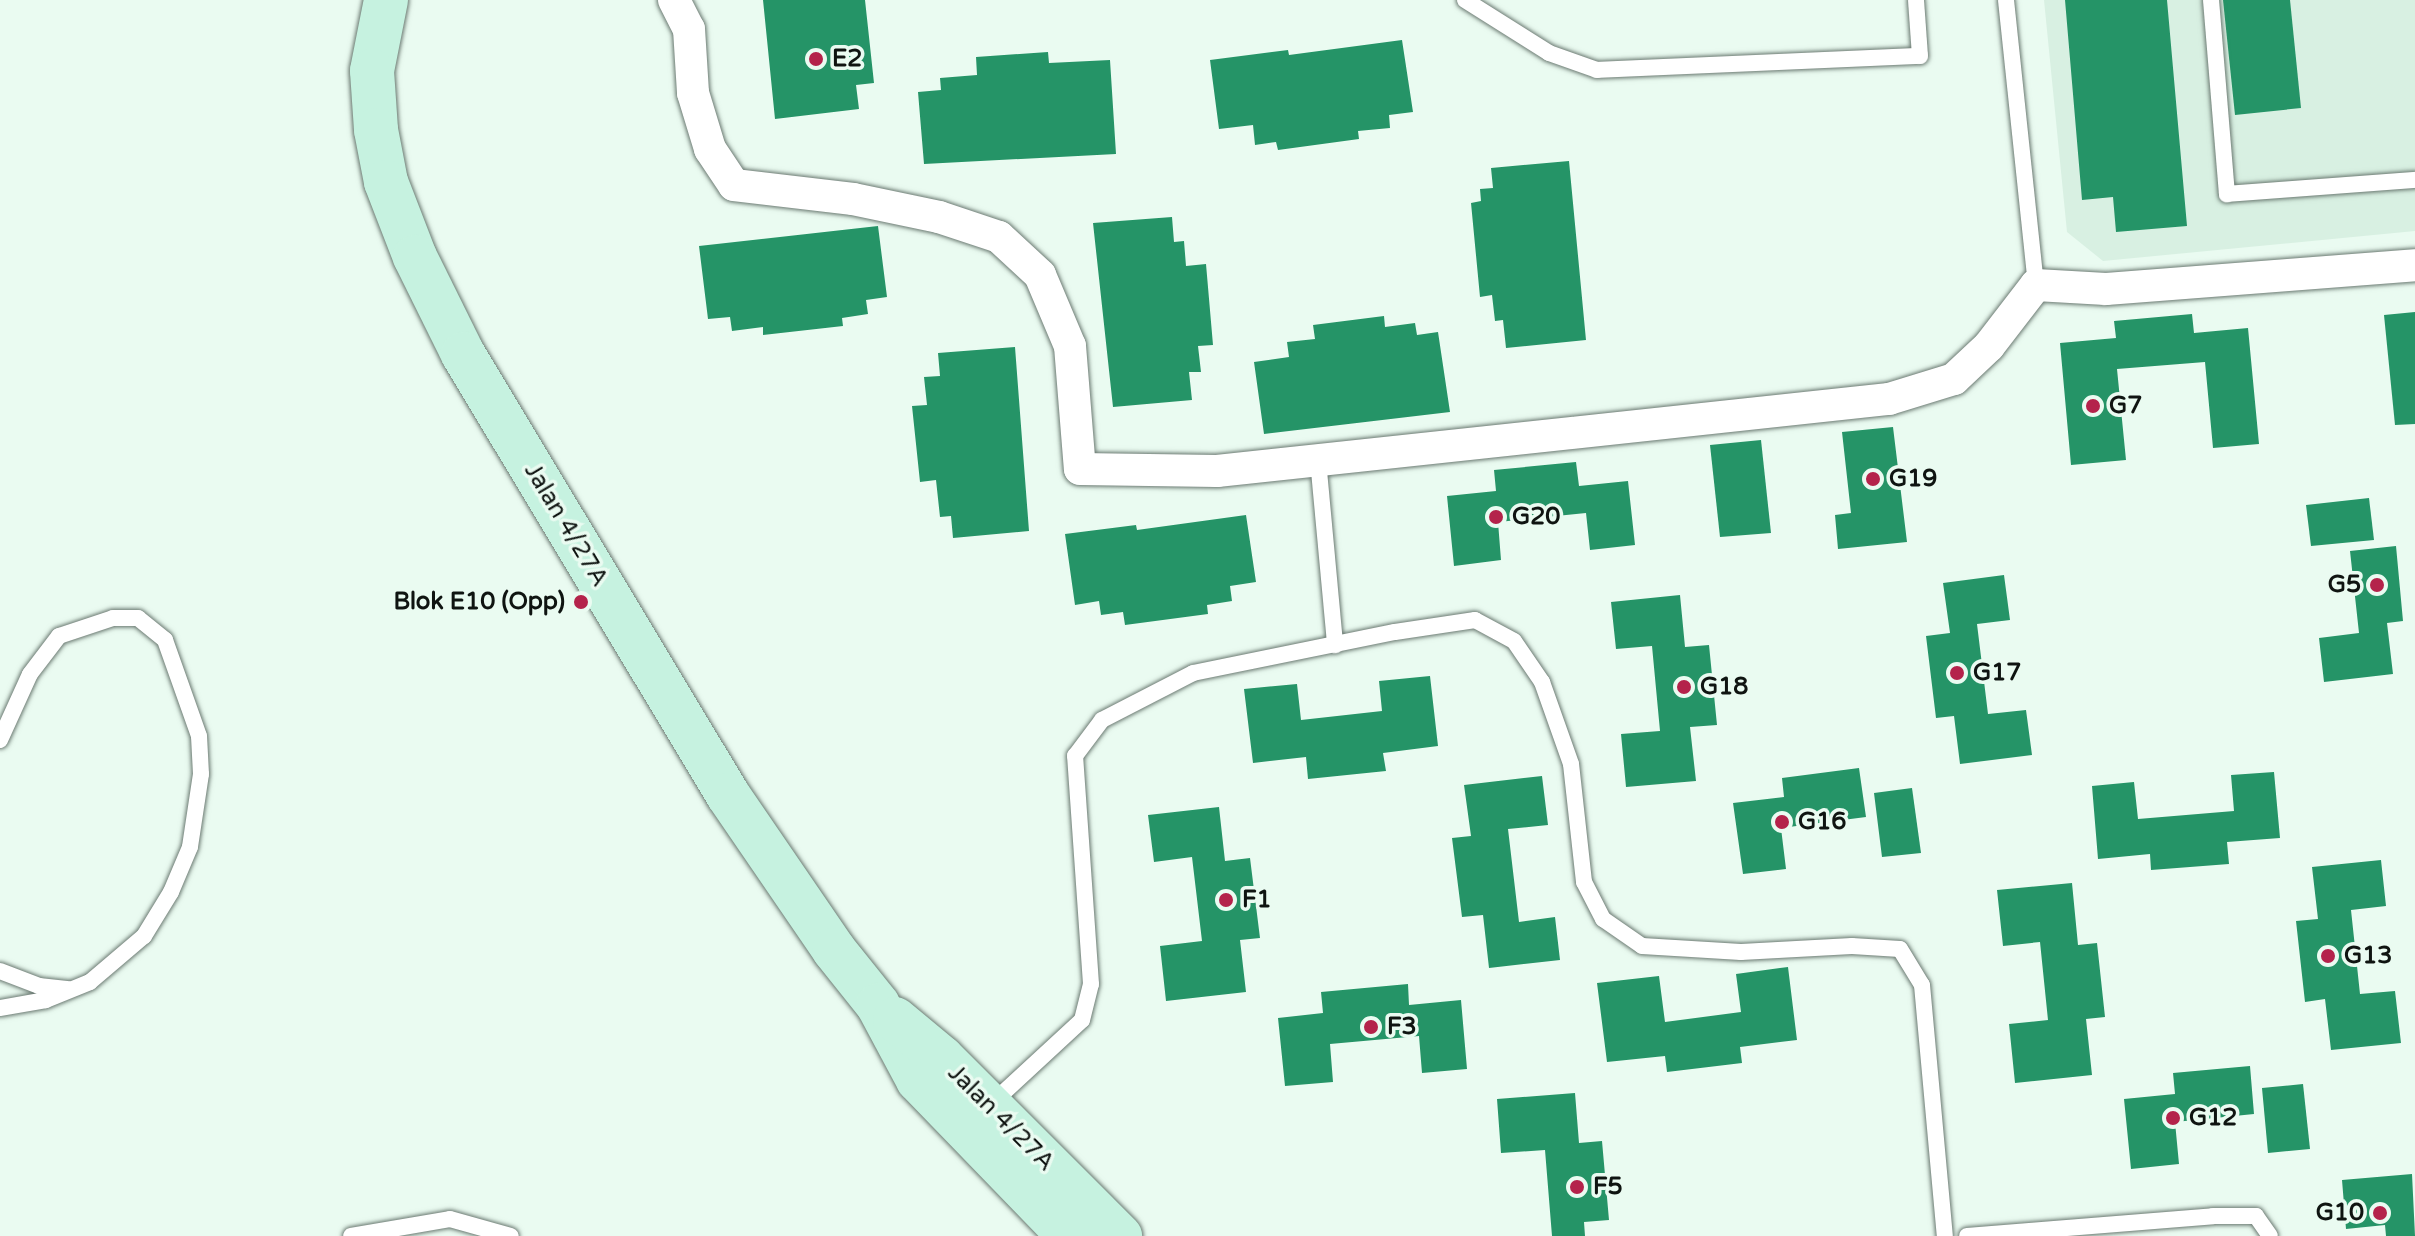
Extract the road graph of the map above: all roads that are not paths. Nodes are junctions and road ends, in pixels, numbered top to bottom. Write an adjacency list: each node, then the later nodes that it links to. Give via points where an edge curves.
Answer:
1 (386, 0): 15 (street, Jalan 4/27A, via 372,71 376,130 390,194 437,303 728,795)
2 (674, 0): 10 (street, via 689,29 693,93 710,149 734,185 853,199 939,217 999,237 1040,275 1070,346 1080,469 1217,471)
3 (1465, 0): 4 (lane, via 1549,53 1597,70 1920,56)
4 (1916, 0)
5 (2006, 0): 9 (lane)
6 (2211, 0): 7 (lane, via 2227,194)
7 (2415, 180)
8 (2415, 265): 9 (street, via 2106,289)
9 (2036, 285): 10 (street, via 1989,346 1954,379 1889,399)
10 (1318, 460): 11 (lane)
11 (1335, 645): 17 (lane, via 1193,673 1102,720 1075,756 1091,984 1082,1020); 22 (lane, via 1475,620 1514,641 1542,682 1571,764 1584,882 1603,919 1642,946 1741,952 1900,949 1922,985)
12 (0, 740): 14 (lane, via 30,674 59,636 113,618 138,618 165,640 199,736 201,774 190,847 144,936 90,982)
13 (0, 971): 14 (lane, via 39,986)
14 (70, 990): 16 (lane)
15 (878, 1005): 17 (street, Jalan 4/27A); 20 (street, Jalan 4/27A, via 918,1080)
16 (0, 1008)
17 (989, 1106): 21 (street, Jalan 4/27A)
18 (351, 1236): 19 (lane, via 450,1219)
19 (511, 1236)
20 (1069, 1236)
21 (1120, 1236)
22 (1945, 1236)
23 (1967, 1236): 24 (lane, via 2213,1216 2256,1216)
24 (2270, 1236)

